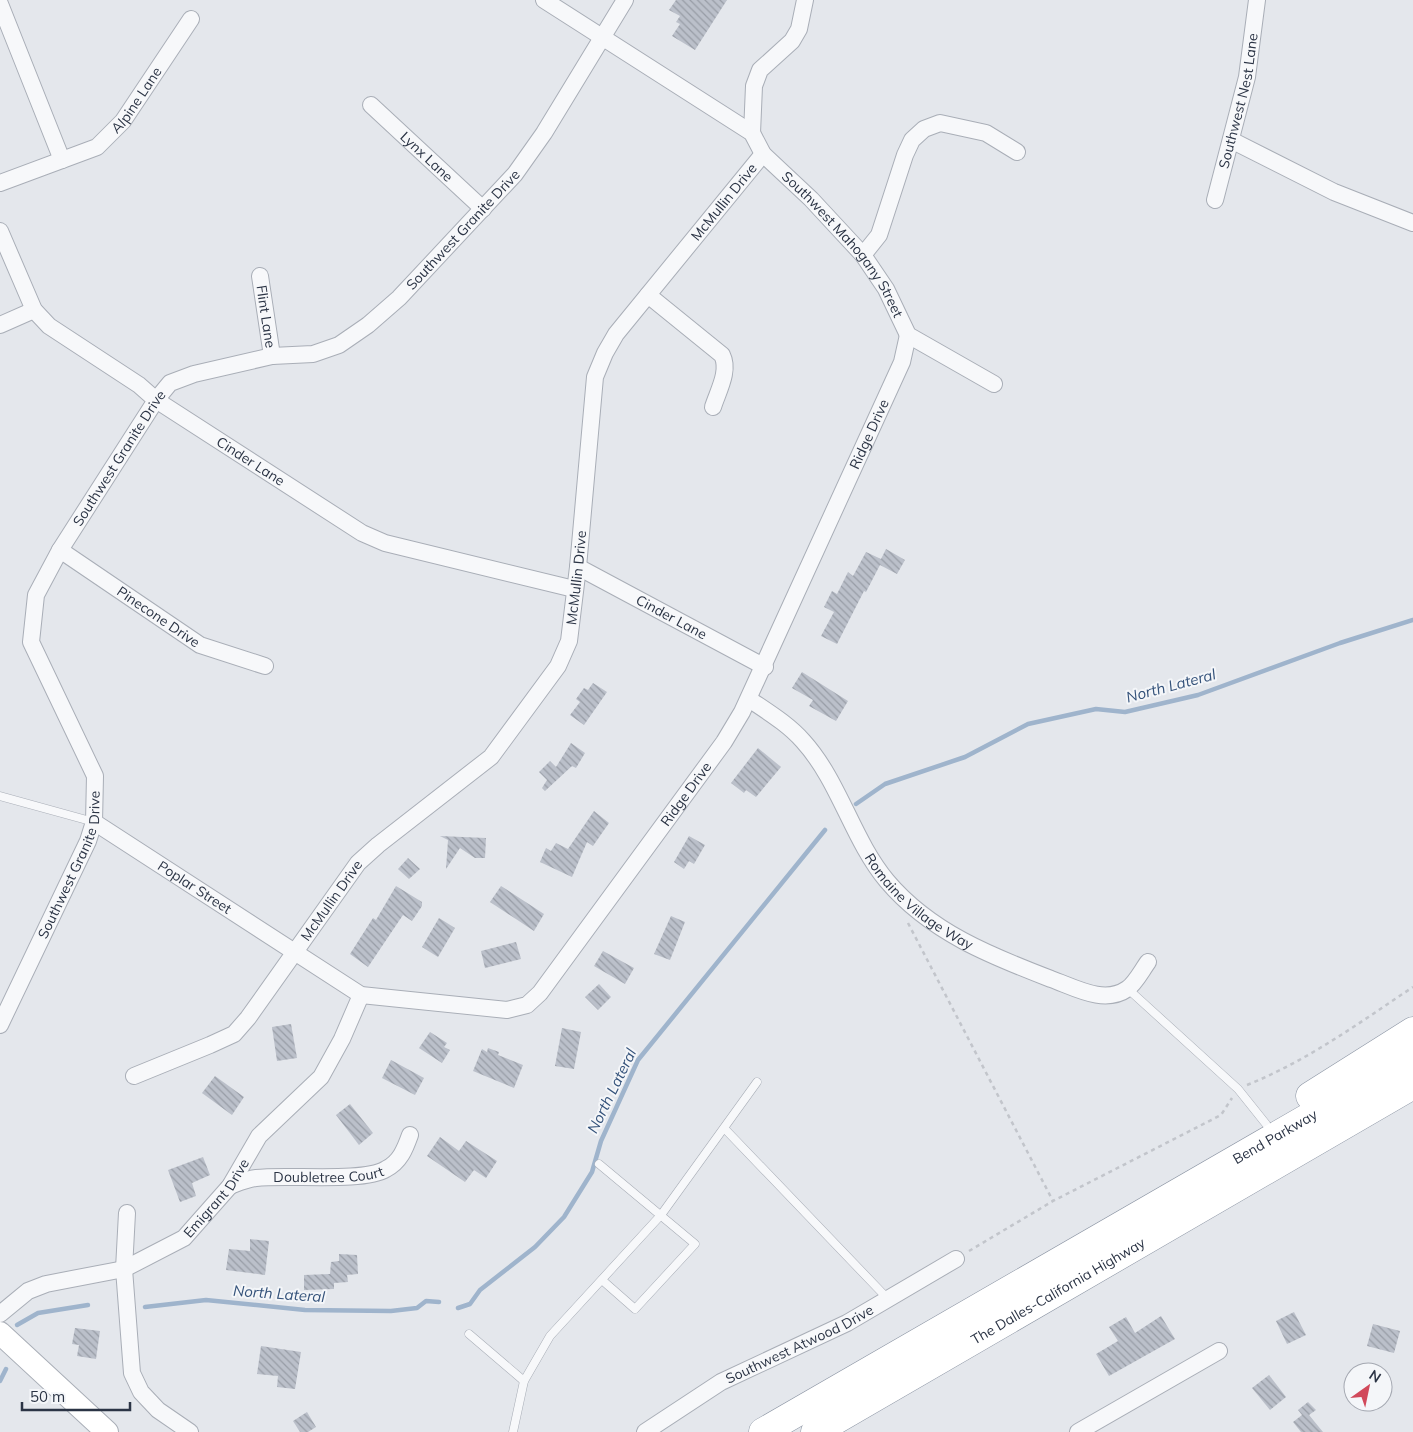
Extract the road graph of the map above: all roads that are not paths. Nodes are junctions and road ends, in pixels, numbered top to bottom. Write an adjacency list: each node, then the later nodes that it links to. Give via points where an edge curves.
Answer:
1 (544, 0): 7 (street, Southwest Mahogany Street)
2 (625, 0): 7 (street, Southwest Granite Drive)
3 (805, 0): 9 (street, via 799,29 792,41 760,70 754,86)
4 (1257, 0): 10 (street, Southwest Nest Lane, via 1247,77)
5 (0, 4): 13 (street)
6 (190, 19): 13 (street, Alpine Lane, via 109,137 97,147)
7 (602, 37): 9 (street, Southwest Mahogany Street); 16 (street, Southwest Granite Drive, via 529,155)
8 (371, 105): 16 (street, Lynx Lane)
9 (752, 133): 12 (street, Southwest Mahogany Street)
10 (1231, 140): 15 (street, Southwest Nest Lane); 17 (street, via 1334,192)
11 (1017, 152): 19 (street, via 986,133 940,123 924,129 912,140 879,235)
12 (763, 154): 19 (street, Southwest Mahogany Street); 21 (street, McMullin Drive)
13 (62, 160): 14 (street, Alpine Lane)
14 (0, 183)
15 (1215, 200)
16 (482, 209): 25 (street, Southwest Granite Drive, via 399,298 368,325 339,345 313,354)
17 (1413, 223)
18 (0, 231): 22 (street, Cinder Lane)
19 (864, 255): 24 (street, Southwest Mahogany Street, via 886,289)
20 (260, 276): 25 (street, Flint Lane)
21 (648, 295): 28 (street, via 722,355 724,372); 30 (street, McMullin Drive, via 616,334 595,377)
22 (34, 310): 23 (street); 27 (street, Cinder Lane, via 49,326 139,385)
23 (0, 325)
24 (908, 336): 26 (street, Southwest Mahogany Street); 33 (street, Ridge Drive, via 902,362)
25 (272, 356): 27 (street, Southwest Granite Drive, via 194,374 170,384)
26 (994, 384)
27 (156, 400): 29 (street, Southwest Granite Drive); 31 (street, Cinder Lane, via 362,533 385,543)
28 (713, 407)
29 (60, 550): 32 (street, Pinecone Drive, via 200,645); 36 (street, Southwest Granite Drive, via 36,595 31,642 95,776)
30 (578, 567): 31 (street, McMullin Drive); 33 (street, Cinder Lane)
31 (574, 589): 37 (street, McMullin Drive, via 569,642 558,666 505,740 490,757 358,863)
32 (265, 666)
33 (764, 667): 34 (street, Ridge Drive)
34 (749, 700): 39 (street, Romaine Village Way, via 784,723 814,756 886,879 904,899 940,927 986,954 1092,994 1114,995); 40 (street, Ridge Drive, via 712,757 540,993 527,1005 507,1010)
35 (0, 796): 36 (lane)
36 (94, 822): 37 (street, Poplar Street); 41 (street, Southwest Granite Drive, via 88,841)
37 (295, 952): 40 (street, Ridge Drive); 44 (street, McMullin Drive, via 234,1034)
38 (1148, 962): 39 (street)
39 (1128, 989): 48 (lane, via 1238,1089)
40 (361, 995): 53 (street, Emigrant Drive, via 321,1077 259,1136)
41 (0, 1025)
42 (1413, 1031): 48 (highway)
43 (1413, 1057): 56 (highway, Bend Parkway)
44 (134, 1076)
45 (758, 1082): 49 (lane)
46 (1413, 1085): 51 (highway, Bend Parkway)
47 (1413, 1102): 51 (highway)
48 (1266, 1124): 56 (highway, via 1194,1172)
49 (725, 1129): 55 (lane); 60 (lane)
50 (410, 1135): 53 (street, Doubletree Court, via 397,1161 385,1170 367,1175 254,1178)
51 (1302, 1151): 71 (highway, The Dalles-California Highway)
52 (598, 1164): 55 (lane)
53 (230, 1186): 58 (street, Emigrant Drive, via 184,1238)
54 (127, 1214): 58 (street)
55 (661, 1215): 59 (lane); 59 (lane, via 695,1244 635,1309)
56 (1138, 1215): 70 (highway, The Dalles-California Highway)
57 (956, 1259): 60 (street, Southwest Atwood Drive)
58 (124, 1269): 61 (street, Emigrant Drive, via 46,1284 28,1291); 67 (street, via 132,1373 141,1392 158,1410)
59 (602, 1280): 65 (lane, via 550,1336)
60 (888, 1299): 69 (street, Southwest Atwood Drive, via 806,1344 720,1382)
61 (0, 1314)
62 (0, 1333): 66 (street)
63 (470, 1334): 65 (lane)
64 (1219, 1351): 72 (street)
65 (524, 1381): 68 (lane)
66 (107, 1432)
67 (190, 1432)
68 (513, 1432)
69 (645, 1432)
70 (763, 1432)
71 (815, 1432)
72 (1078, 1432)

